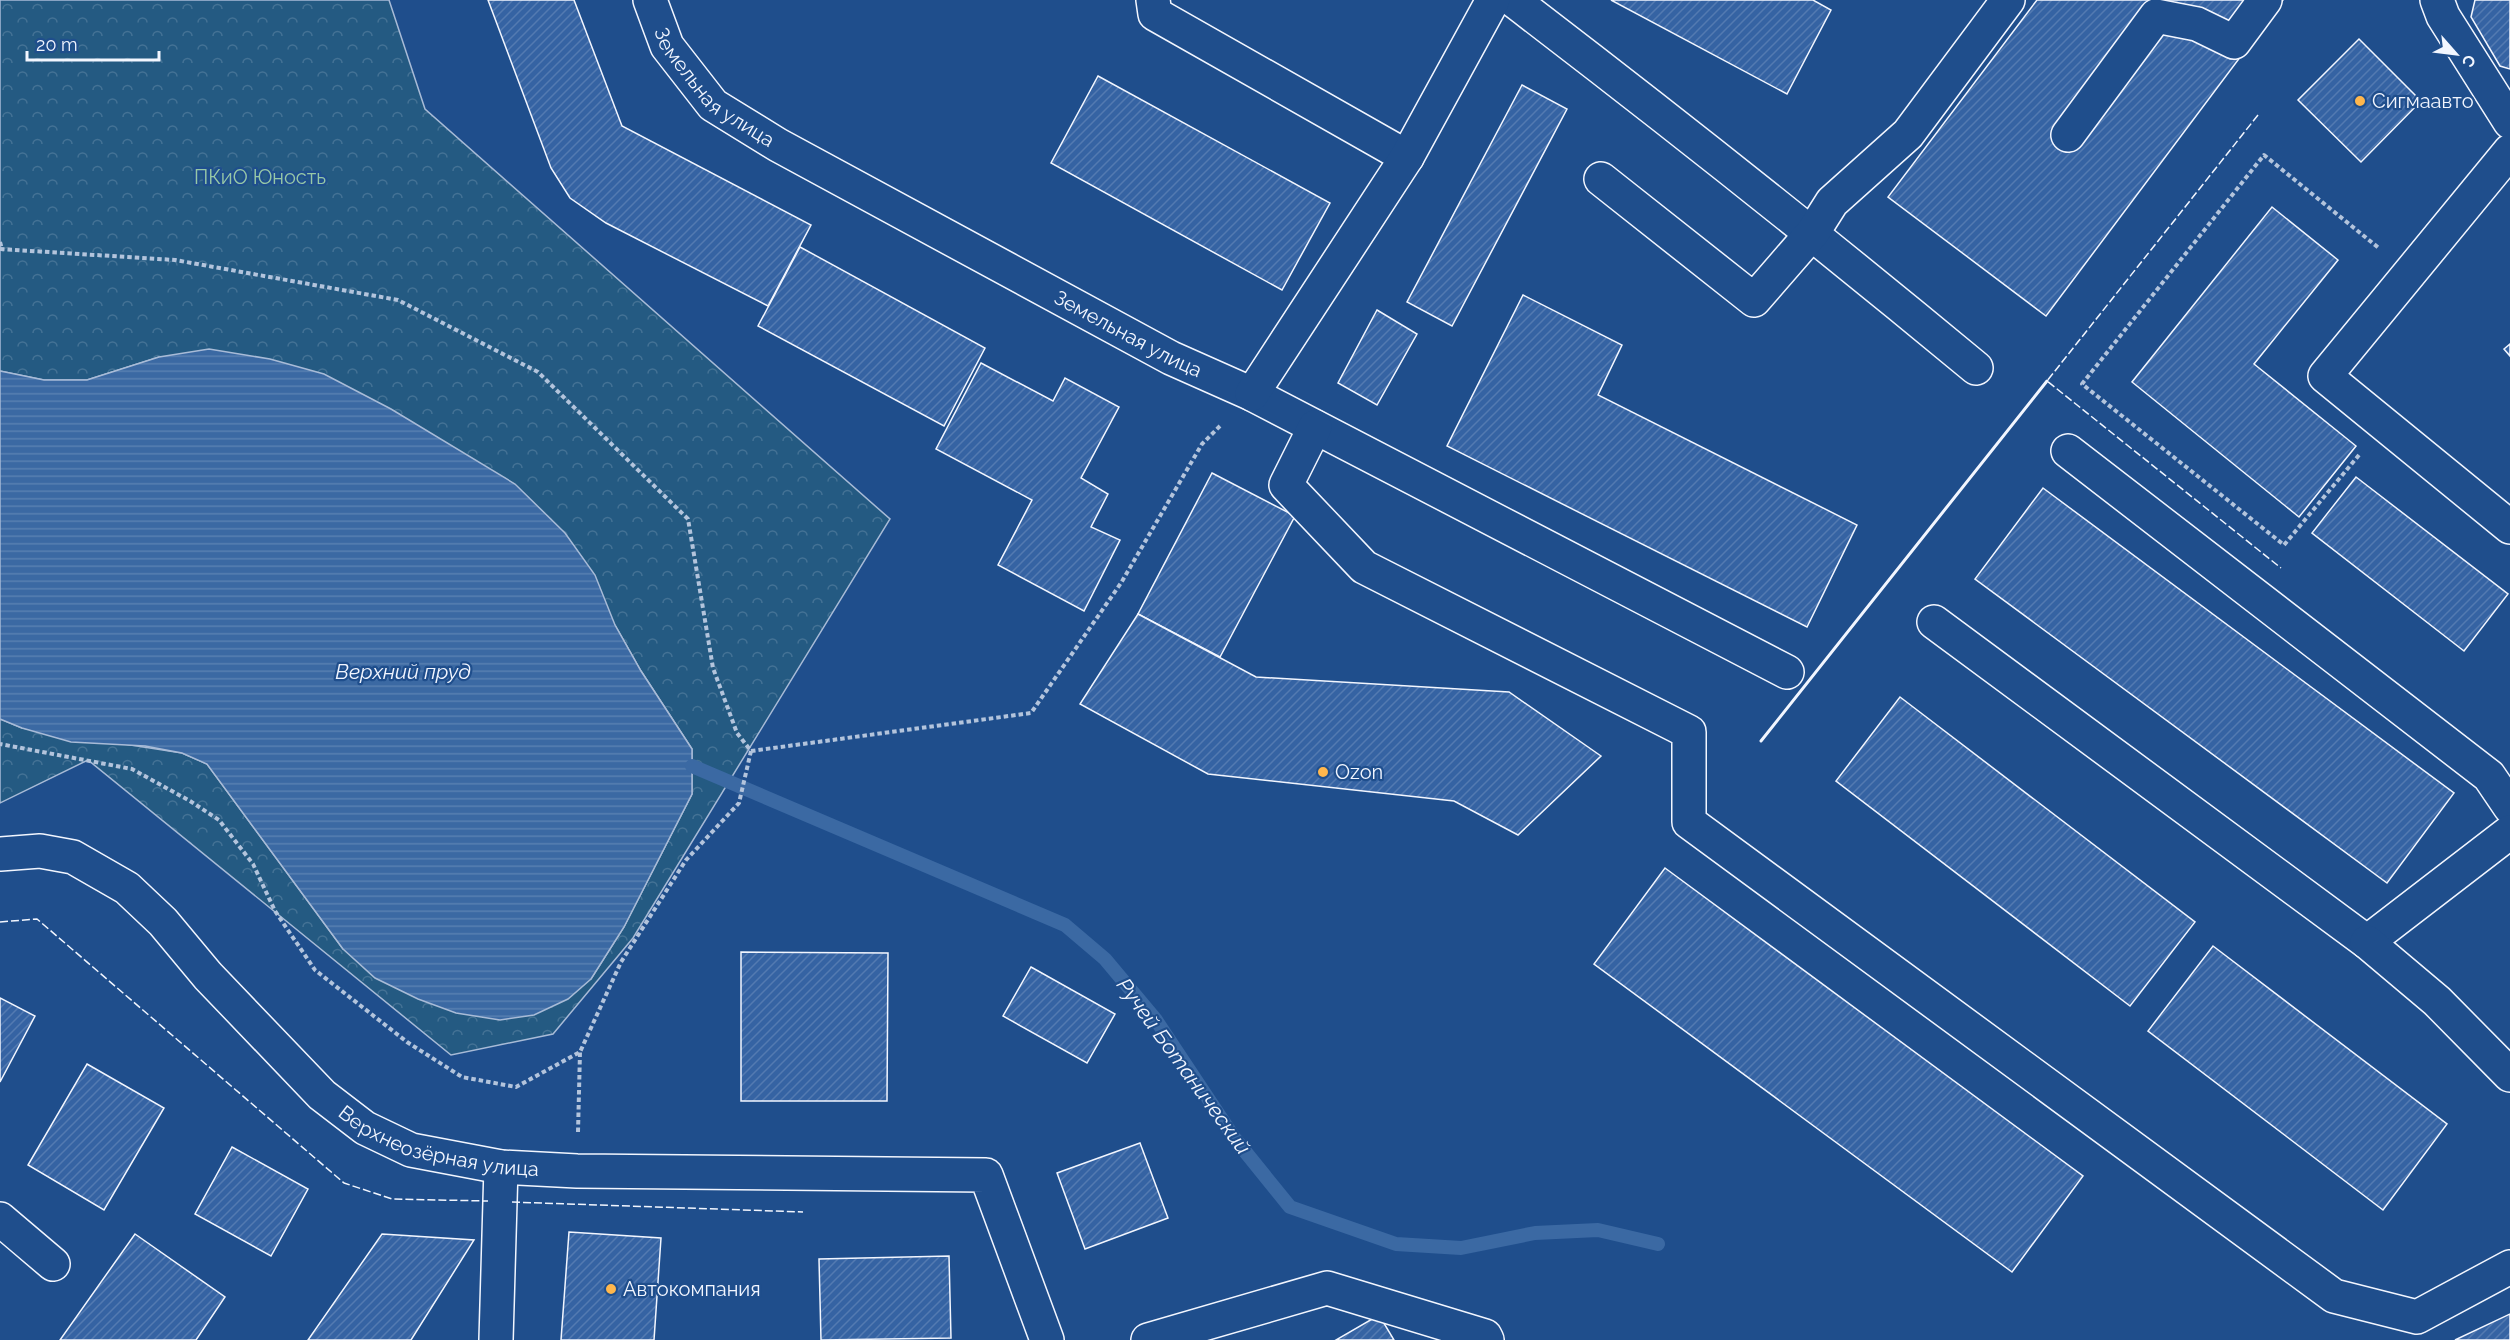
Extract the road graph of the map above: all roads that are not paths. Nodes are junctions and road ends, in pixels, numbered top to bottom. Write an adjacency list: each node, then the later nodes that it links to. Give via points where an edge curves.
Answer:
1 (650, 0): 15 (street, Земельная улица, via 667,46 713,105 778,145 1171,358)
2 (1153, 0): 11 (street, via 1155,14)
3 (1493, 0): 11 (street)
4 (1513, 0): 13 (street)
5 (2008, 0): 13 (street, via 1917,140 1832,202)
6 (2265, 0): 9 (street, via 2234,42 2197,24 2156,16)
7 (2437, 0): 8 (street, via 2443,16)
8 (2510, 122)
9 (2068, 135)
10 (2510, 151): 18 (street, via 2325,376)
11 (1407, 157): 15 (street)
12 (1601, 178): 13 (street, via 1754,300)
13 (1813, 232): 14 (street)
14 (1976, 368)
15 (1252, 394): 16 (street, Земельная улица)
16 (1315, 427): 20 (street, Земельная улица); 29 (street, via 1286,485 1364,567 1689,732 1689,822 2334,1296 2417,1317)
17 (2068, 451): 21 (street, via 2489,776)
18 (2510, 527)
19 (1934, 622): 24 (street)
20 (1787, 672)
21 (2510, 807)
22 (2510, 832): 24 (street)
23 (0, 854): 26 (street, Верхнеозёрная улица, via 40,851 73,857 127,888 322,1095 364,1128 411,1150)
24 (2367, 942): 25 (street, via 2436,1001)
25 (2510, 1075)
26 (501, 1167): 30 (street); 31 (street, Верхнеозёрная улица, via 986,1175)
27 (0, 1219): 28 (street)
28 (53, 1264)
29 (2510, 1267)
30 (496, 1340)
31 (1047, 1340)
32 (1148, 1340): 33 (street, via 1328,1288 1485,1336)
33 (1487, 1340)

